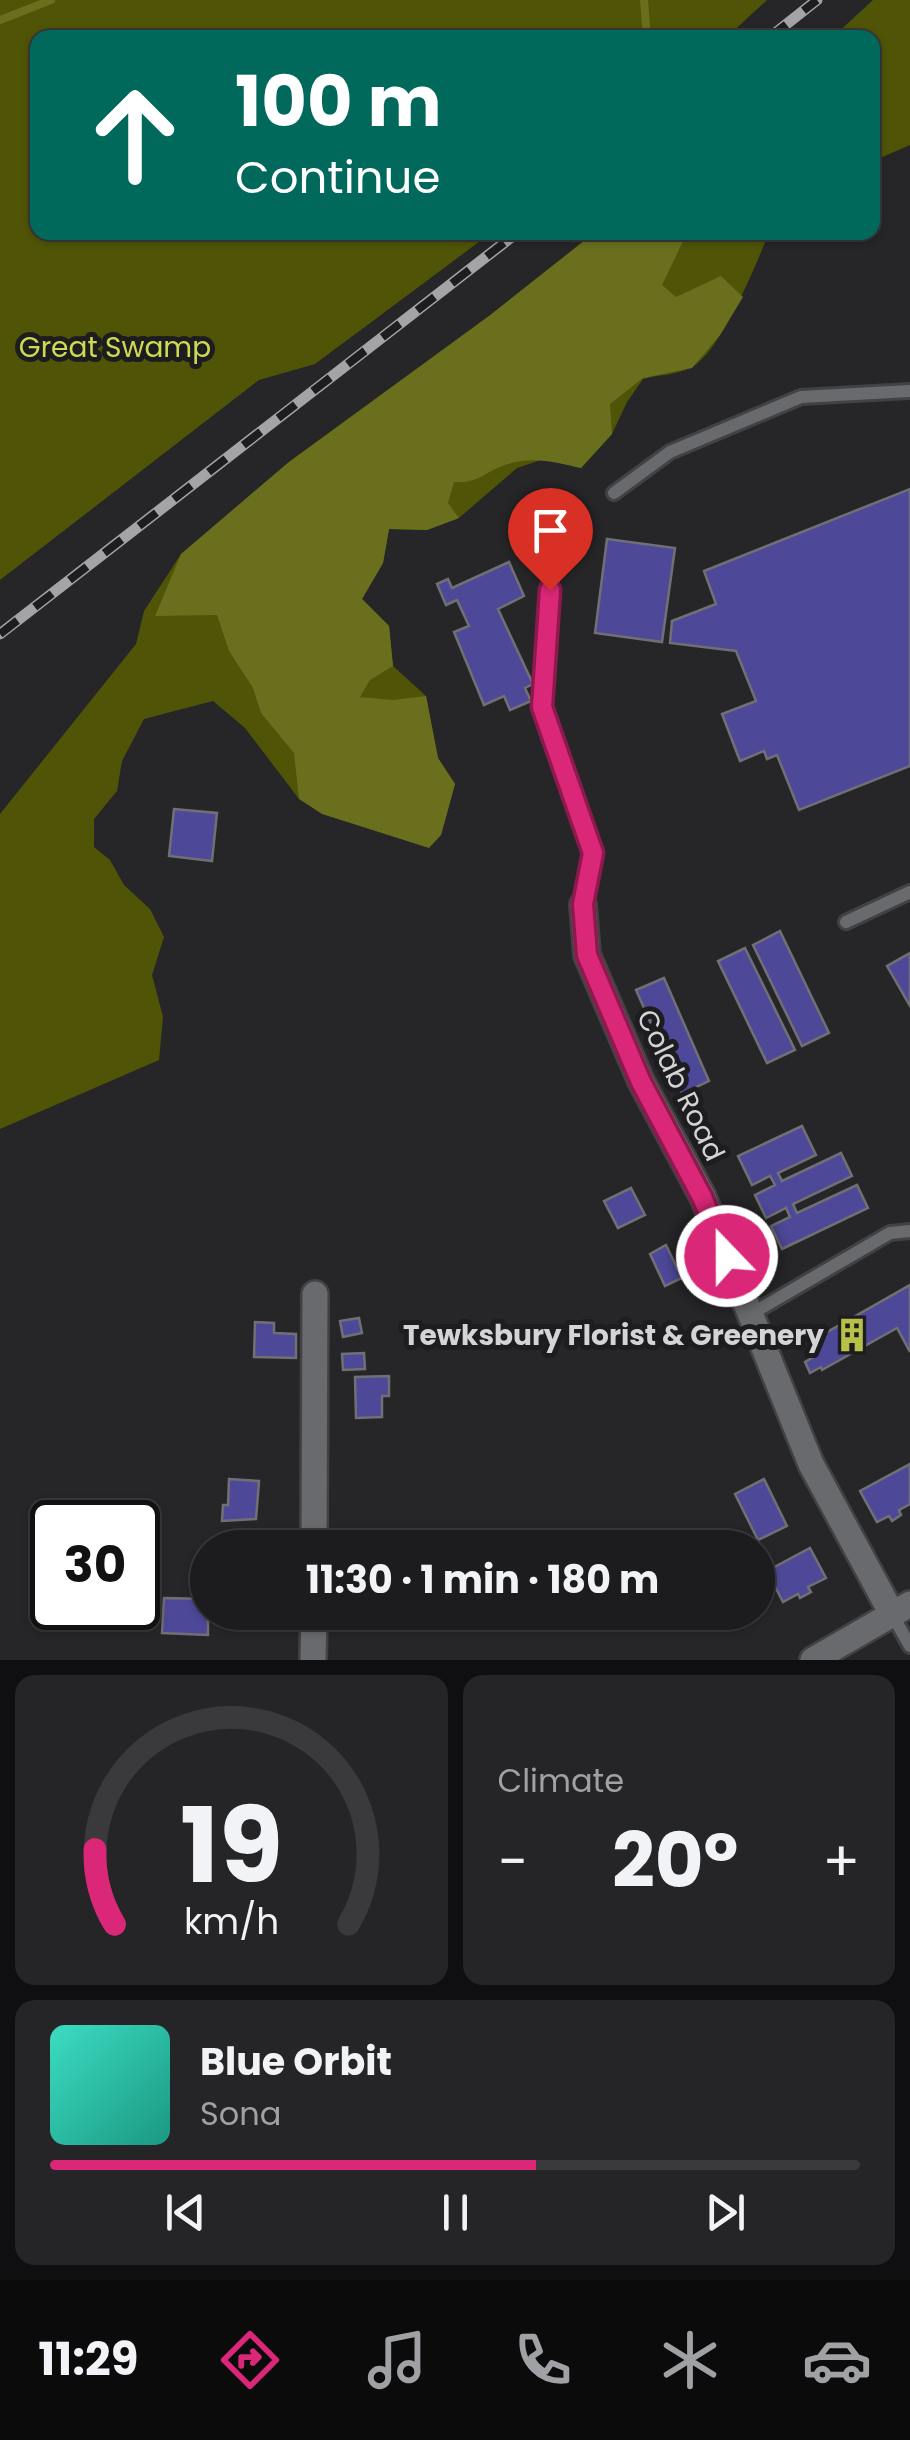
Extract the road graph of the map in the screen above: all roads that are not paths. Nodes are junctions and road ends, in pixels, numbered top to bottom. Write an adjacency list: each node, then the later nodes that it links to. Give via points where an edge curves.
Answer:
1 (910, 391): 2 (lane, via 800,397 670,452)
2 (614, 493)
3 (550, 590): 5 (lane, via 542,707 593,853)
4 (910, 892): 6 (lane)
5 (583, 904): 9 (street, Colab Road, via 587,955)
6 (846, 922)
7 (910, 1231): 9 (lane, via 890,1232)
8 (315, 1294): 10 (street)
9 (751, 1314): 11 (street, Colab Road, via 811,1464)
10 (314, 1530)
11 (901, 1609): 13 (lane); 15 (street)
12 (314, 1630): 14 (street)
13 (910, 1646)
14 (313, 1660)
15 (814, 1660)

